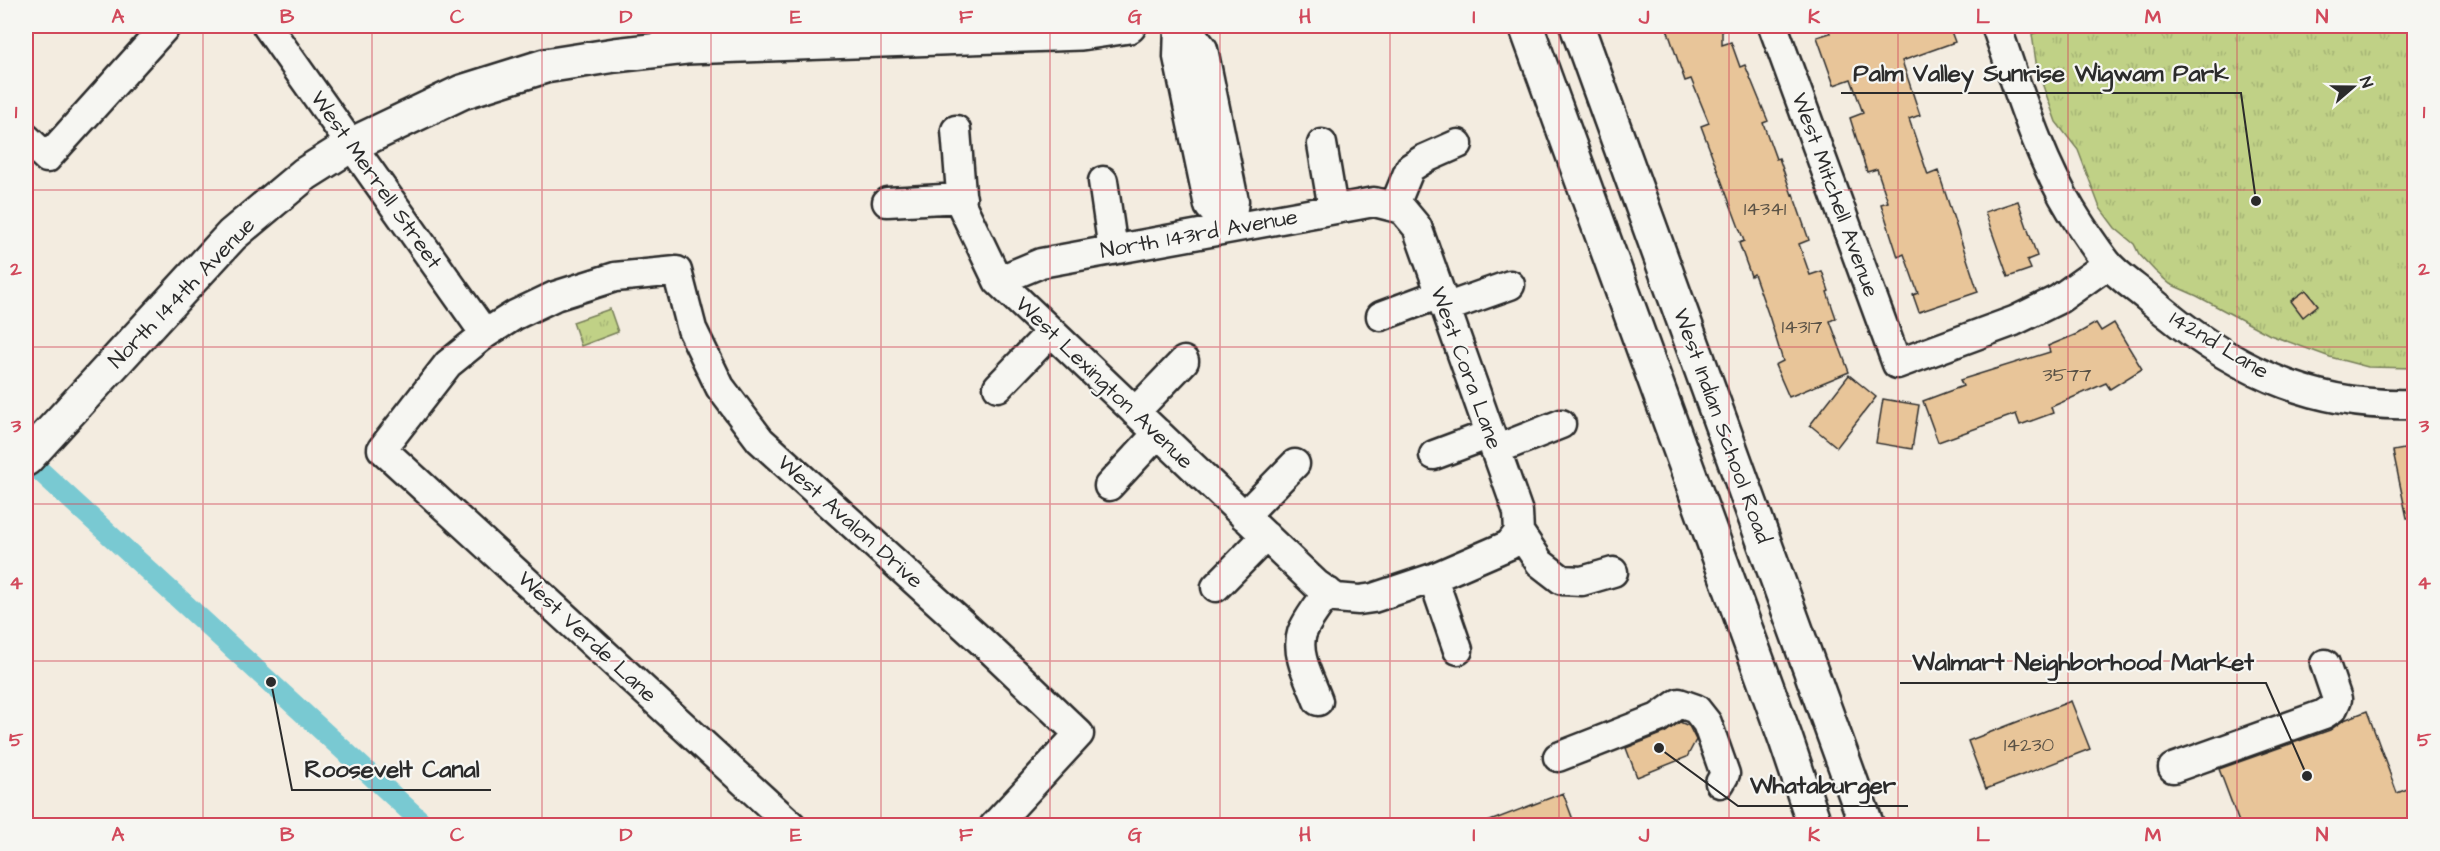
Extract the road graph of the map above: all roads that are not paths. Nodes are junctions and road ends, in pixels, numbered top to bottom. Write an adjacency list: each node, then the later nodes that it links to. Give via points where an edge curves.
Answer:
1 (166, 26): 13 (street, via 47,158)
2 (267, 26): 16 (street, West Merrell Street)
3 (1129, 26): 10 (main road, North 144th Avenue, via 1080,33)
4 (1179, 26): 11 (street, via 1178,57)
5 (1185, 26): 11 (street, via 1203,49)
6 (1526, 26): 57 (main road)
7 (1577, 26): 58 (main road, West Indian School Road)
8 (1773, 26): 24 (street, West Mitchell Avenue, via 1897,364 2013,321 2059,299)
9 (1996, 26): 24 (street, 142nd Lane, via 2040,148 2070,208)
10 (978, 30): 16 (main road, North 144th Avenue, via 686,47 545,66 462,92)
11 (1204, 120): 22 (street, via 1234,201)
12 (956, 130): 18 (street, West Lexington Avenue)
13 (26, 138)
14 (1322, 144): 21 (street)
15 (1458, 144): 20 (street, via 1410,168)
16 (351, 145): 30 (street, West Merrell Street); 38 (main road, North 144th Avenue, via 305,174 232,235)
17 (1103, 181): 23 (street)
18 (962, 198): 19 (street); 25 (street, West Lexington Avenue, via 962,206)
19 (887, 202)
20 (1398, 208): 21 (street, North 143rd Avenue, via 1374,201); 27 (street, West Cora Lane, via 1417,227)
21 (1333, 209): 22 (street, North 143rd Avenue)
22 (1230, 228): 23 (street, North 143rd Avenue)
23 (1113, 250): 25 (street, North 143rd Avenue, via 1041,263)
24 (2108, 264): 33 (street, 142nd Lane, via 2180,326 2254,372 2331,398 2385,405)
25 (998, 281): 29 (street, West Lexington Avenue)
26 (1510, 285): 27 (street)
27 (1443, 301): 28 (street); 37 (street, West Cora Lane)
28 (1381, 316)
29 (1051, 332): 32 (street); 34 (street, West Lexington Avenue)
30 (484, 334): 55 (street, West Verde Lane, via 448,364 382,450); 56 (street, West Avalon Drive, via 555,296 615,277 677,271 692,329 720,387 760,440 1080,734)
31 (1184, 362): 34 (street)
32 (998, 387)
33 (2415, 404)
34 (1135, 412): 36 (street, West Lexington Avenue)
35 (1560, 424): 37 (street)
36 (1158, 433): 41 (street); 42 (street, West Lexington Avenue)
37 (1493, 442): 39 (street); 43 (street, West Cora Lane, via 1518,512)
38 (36, 449)
39 (1434, 455)
40 (1295, 464): 42 (street)
41 (1109, 486)
42 (1244, 516): 44 (street, West Lexington Avenue)
43 (1519, 532): 45 (street, via 1540,563 1562,580 1582,581); 46 (street, via 1509,545)
44 (1266, 536): 47 (street); 48 (street, West Lexington Avenue)
45 (1613, 572)
46 (1433, 578): 48 (street, West Lexington Avenue, via 1359,600 1336,598); 49 (street)
47 (1216, 587)
48 (1328, 592): 51 (street, via 1302,631 1300,645)
49 (1458, 650)
50 (2325, 664): 53 (street, via 2337,699 2333,708)
51 (1318, 701)
52 (1558, 757): 54 (street, via 1658,717 1679,704 1696,709 1707,723 1725,774)
53 (2173, 768)
54 (1720, 783)
55 (792, 825)
56 (994, 825)
57 (1815, 825)
58 (1867, 825)

